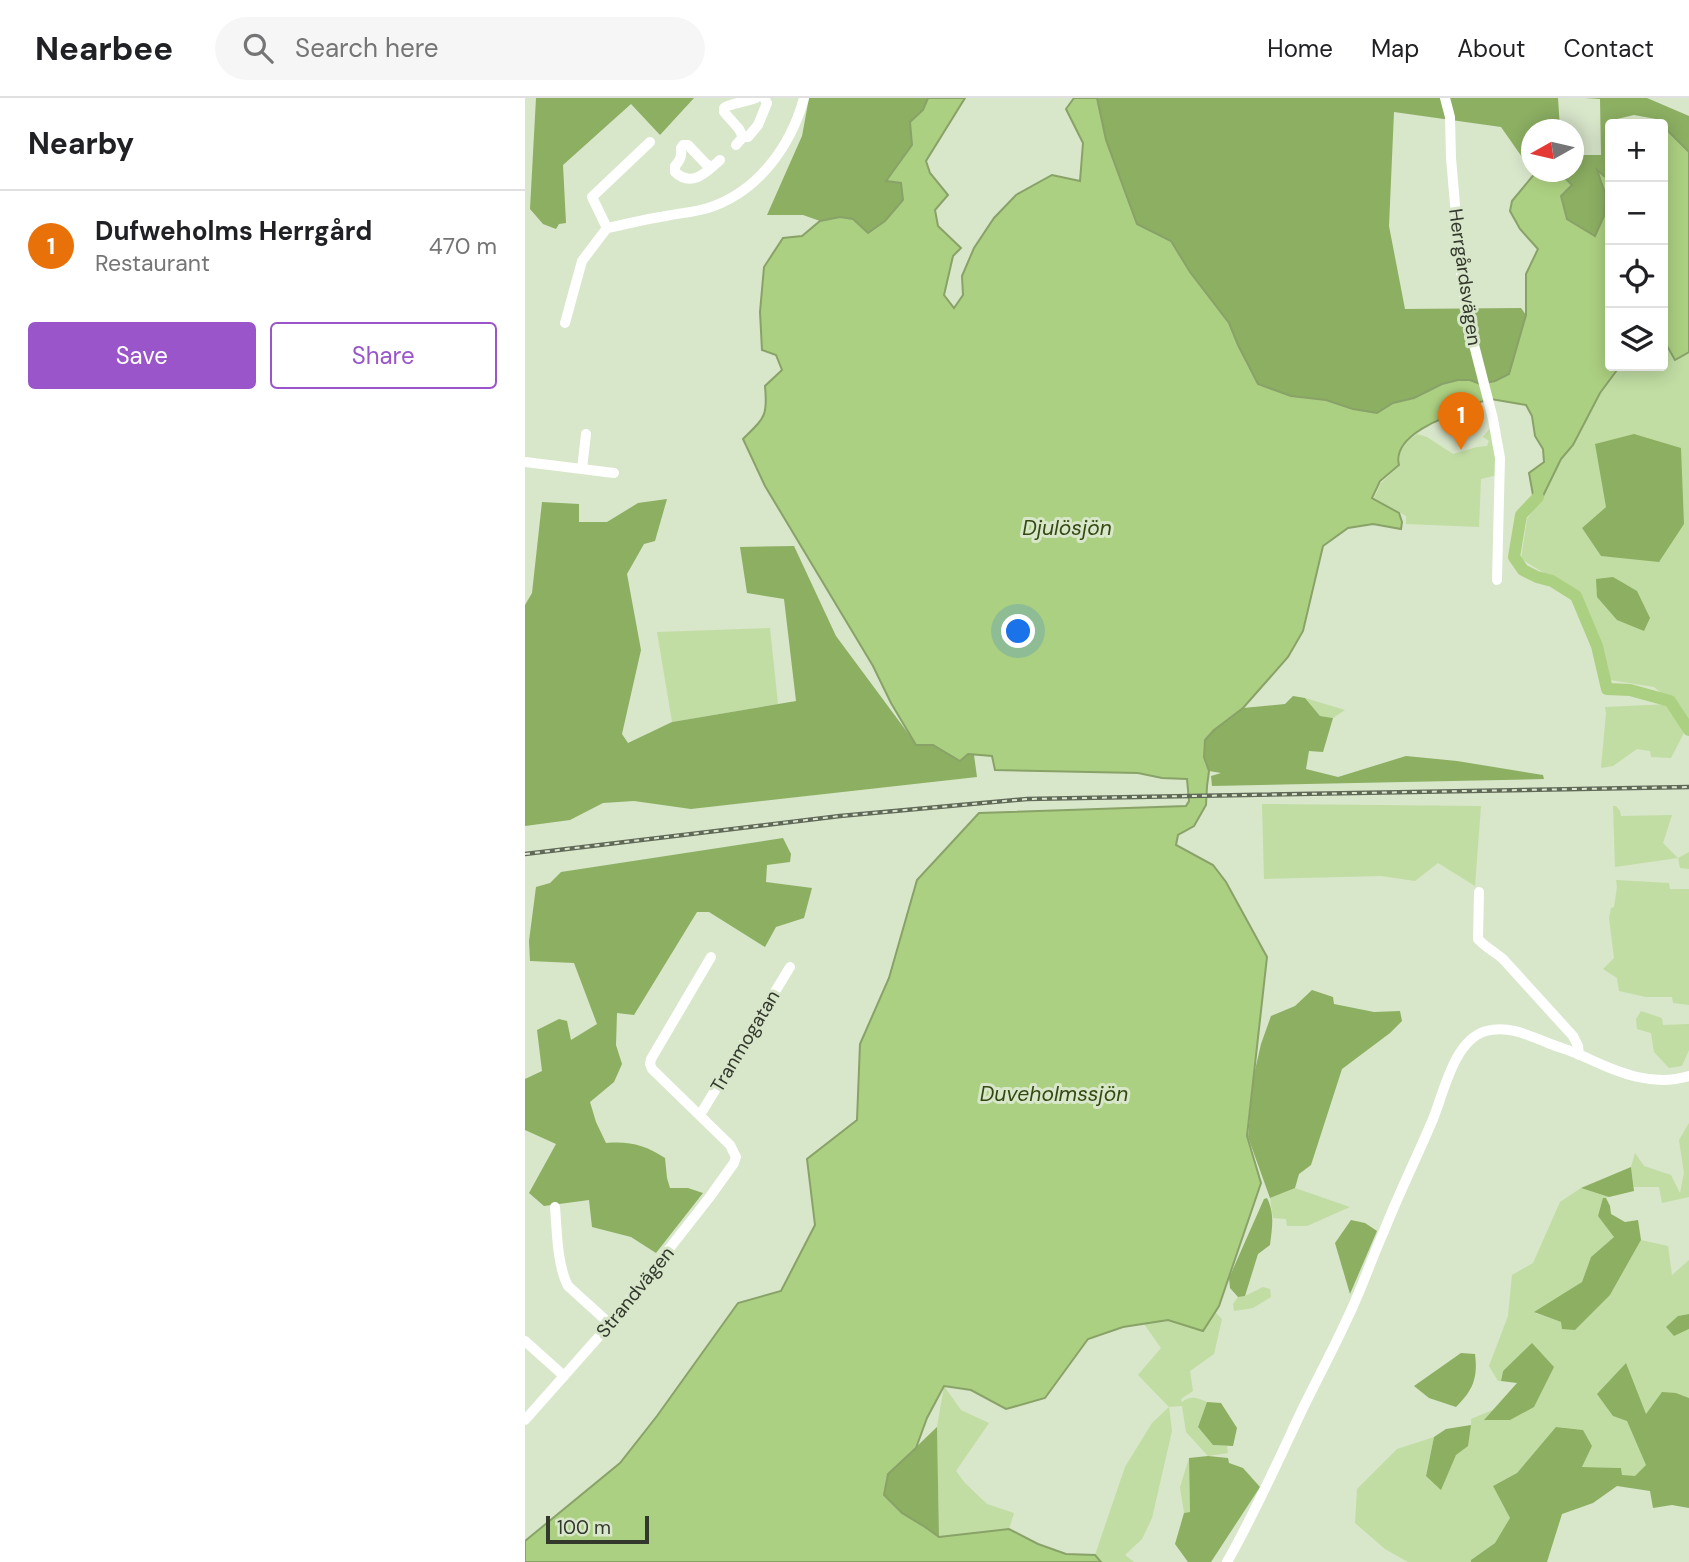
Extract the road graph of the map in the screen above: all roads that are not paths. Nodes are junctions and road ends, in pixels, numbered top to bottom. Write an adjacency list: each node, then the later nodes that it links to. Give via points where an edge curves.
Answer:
1 (756, 98): 2 (street, via 724,108 739,129 740,141 758,125 767,103)
2 (764, 98)
3 (804, 98): 6 (street, via 799,118 778,155 764,173 729,198 709,207)
4 (1445, 98): 12 (street, Herrgårdsvägen, via 1462,285 1500,458)
5 (650, 142): 6 (street, via 592,197)
6 (607, 228): 7 (street, via 582,261)
7 (565, 323)
8 (586, 434): 10 (street)
9 (525, 462): 10 (street)
10 (582, 469): 11 (street)
11 (614, 473)
12 (1497, 580)
13 (1479, 892): 16 (street, via 1478,939 1503,959 1573,1037)
14 (711, 957): 18 (street, via 650,1064)
15 (790, 967): 18 (street, Tranmogatan)
16 (1579, 1055): 17 (street, via 1647,1079); 24 (street, via 1513,1030 1487,1031 1464,1046 1348,1318)
17 (1689, 1076)
18 (700, 1115): 20 (street, Strandvägen, via 730,1145 734,1163)
19 (555, 1207): 20 (street, via 565,1280)
20 (610, 1324): 22 (street, Strandvägen)
21 (525, 1341): 22 (street)
22 (565, 1376): 23 (street, Strandvägen)
23 (525, 1420)
24 (1227, 1562)

